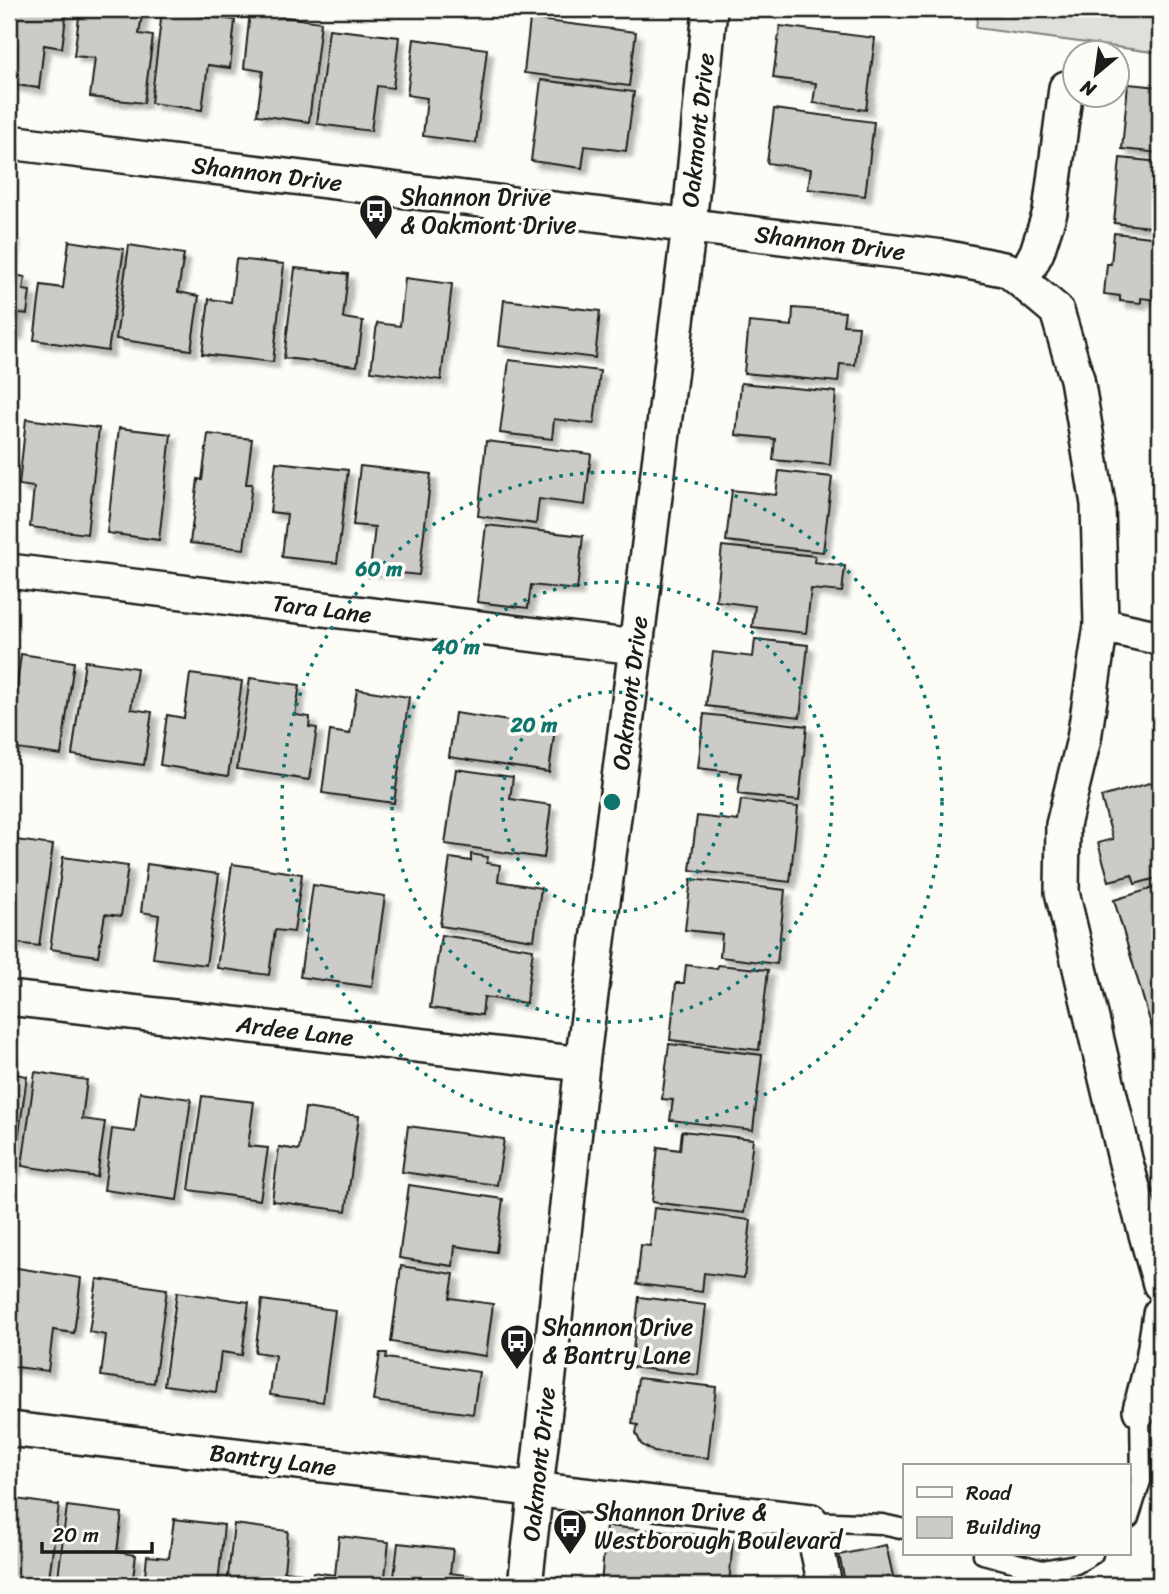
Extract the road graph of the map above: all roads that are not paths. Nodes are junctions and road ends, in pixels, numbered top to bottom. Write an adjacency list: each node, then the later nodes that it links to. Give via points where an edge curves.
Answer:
1 (710, 9): 4 (street, Oakmont Drive)
2 (1063, 108): 5 (street, via 1050,212)
3 (9, 142): 4 (street, Shannon Drive)
4 (689, 226): 5 (street, Shannon Drive, via 943,257 1008,270); 9 (street, Oakmont Drive)
5 (1022, 281): 7 (street, Shannon Drive, via 1057,311 1077,379 1098,504)
6 (9, 571): 9 (street, Tara Lane)
7 (1101, 625): 8 (street); 12 (street, Shannon Drive, via 1084,739 1063,825 1062,892 1126,1163)
8 (1160, 638)
9 (636, 648): 11 (street, Oakmont Drive)
10 (9, 998): 11 (street, Ardee Lane)
11 (582, 1064): 16 (street, Oakmont Drive)
12 (1160, 1284)
13 (1160, 1314): 14 (street)
14 (1140, 1410): 17 (lane, via 1141,1481)
15 (9, 1429): 16 (street, Bantry Lane)
16 (536, 1490): 18 (street, Bantry Lane); 22 (street, Oakmont Drive)
17 (1130, 1515)
18 (811, 1521): 19 (lane); 23 (street)
19 (903, 1528)
20 (990, 1556): 21 (lane, via 1042,1570 1076,1564)
21 (1090, 1556)
22 (525, 1585)
23 (825, 1585)

